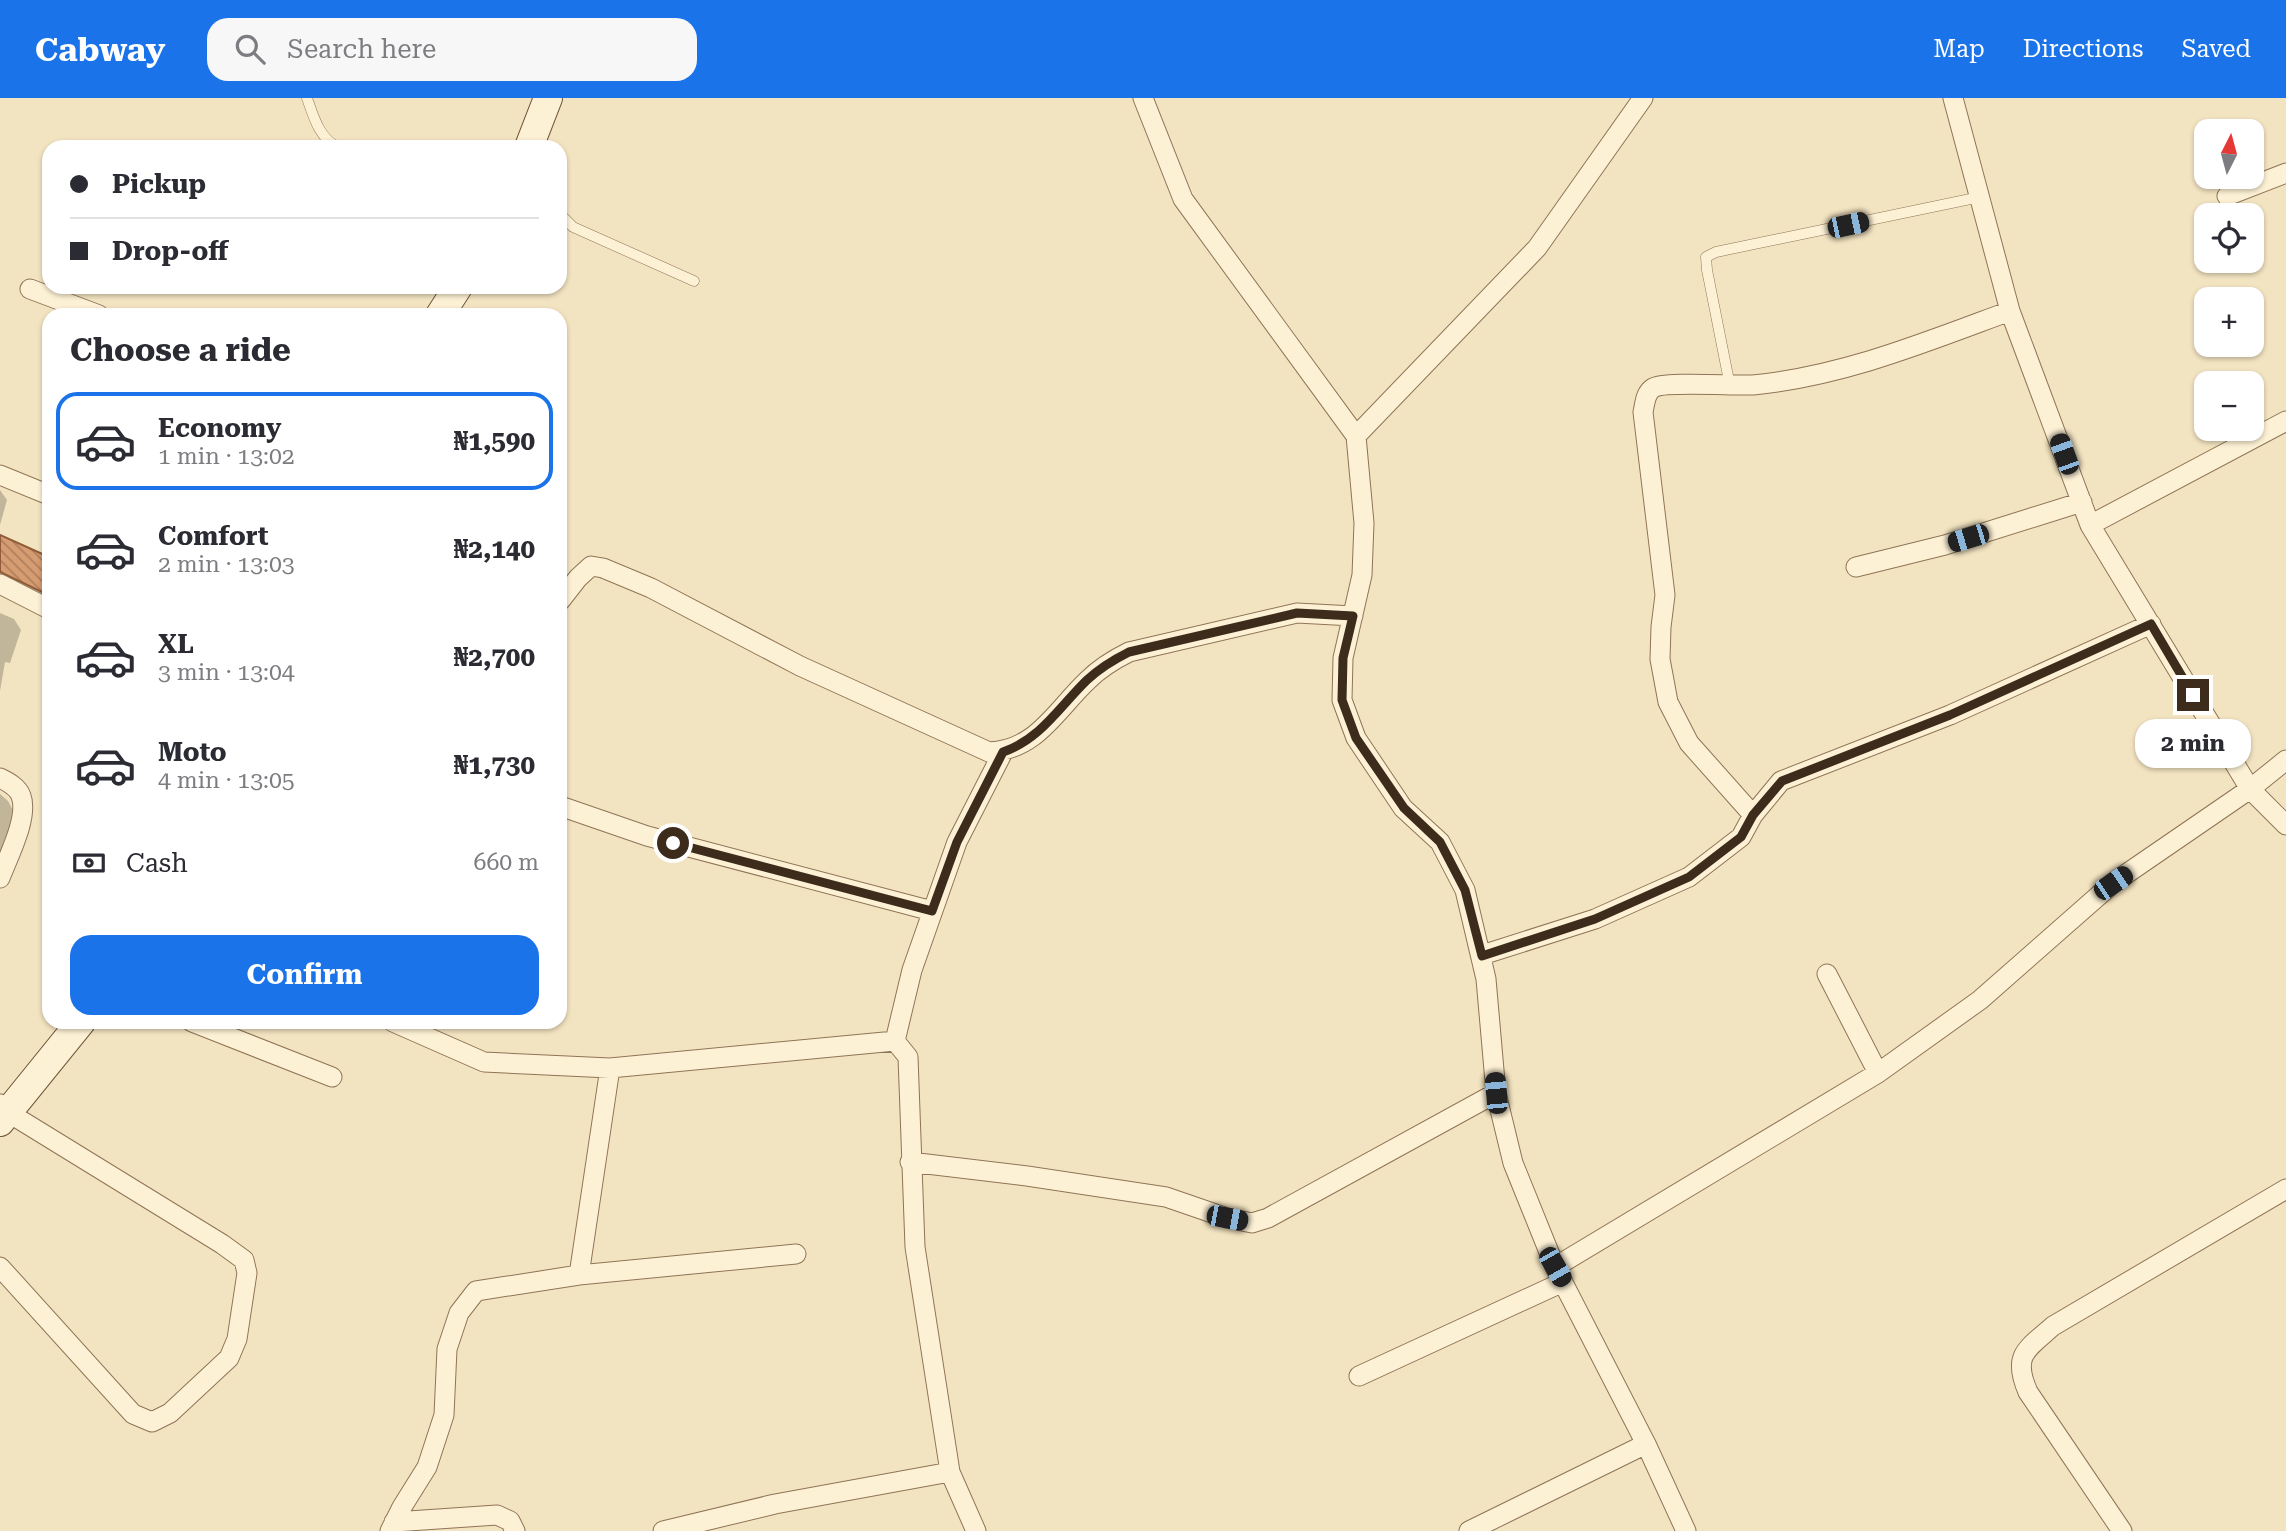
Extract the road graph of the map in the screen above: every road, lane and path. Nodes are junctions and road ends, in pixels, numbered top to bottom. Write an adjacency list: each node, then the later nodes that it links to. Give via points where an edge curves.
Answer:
1 (307, 98): 6 (lane)
2 (548, 98): 7 (main road)
3 (1143, 98): 20 (street, via 1183,199)
4 (1953, 98): 10 (street)
5 (1637, 100): 20 (street, via 1537,248)
6 (327, 140)
7 (532, 140)
8 (2286, 173): 9 (street)
9 (2227, 196)
10 (1980, 197): 17 (street); 18 (lane, via 1706,257)
11 (567, 222): 12 (lane)
12 (694, 281)
13 (30, 289): 14 (street)
14 (42, 294)
15 (43, 294): 16 (street)
16 (80, 308)
17 (2010, 311): 18 (street, via 1883,359); 23 (street)
18 (1731, 387): 36 (street, via 1654,387 1647,393 1643,412 1665,595 1660,659 1668,702 1689,743)
19 (2286, 421): 24 (street)
20 (1356, 436): 29 (street, via 1364,523 1362,575)
21 (0, 475): 22 (street)
22 (42, 492)
23 (2082, 502): 24 (street); 25 (street)
24 (2090, 525): 30 (street)
25 (1856, 567)
26 (0, 584): 28 (street)
27 (567, 592): 31 (street, via 591,566 603,568 800,666 989,752)
28 (42, 605)
29 (1353, 616): 31 (street, via 1297,613 1129,652 1087,680 1040,732); 40 (street, via 1343,658 1342,700 1356,738 1404,808 1440,842 1465,890)
30 (2151, 624): 34 (street); 36 (street, via 1950,715 1782,781)
31 (1003, 752): 39 (street, via 957,842)
32 (2286, 760): 34 (street)
33 (0, 778): 38 (street, via 21,794 24,811)
34 (2250, 789): 37 (street); 47 (street, via 2113,883 1980,1000)
35 (567, 808): 39 (street, via 647,836)
36 (1753, 815): 40 (street, via 1741,837 1689,877 1595,919)
37 (2286, 825)
38 (0, 878)
39 (932, 911): 45 (street)
40 (1482, 956): 49 (street)
41 (1827, 974): 47 (street)
42 (75, 1029): 50 (main road)
43 (210, 1029): 48 (street)
44 (409, 1029): 46 (street, via 484,1062)
45 (895, 1041): 46 (street); 51 (street, via 908,1056)
46 (610, 1068): 55 (street)
47 (1878, 1073): 56 (street)
48 (332, 1077)
49 (1496, 1093): 51 (street, via 1252,1223 1166,1197); 56 (street, via 1513,1163)
50 (3, 1112): 54 (street, via 244,1260 247,1273 237,1339 229,1358 170,1413 152,1422 133,1414)
51 (911, 1162): 59 (street, via 915,1247)
52 (2286, 1189): 66 (street, via 2053,1326 2027,1349 2020,1373 2028,1392)
53 (796, 1254): 55 (street)
54 (0, 1267)
55 (579, 1275): 60 (street, via 476,1291 459,1313 447,1349 444,1415 427,1467)
56 (1559, 1275): 57 (street); 58 (street)
57 (1359, 1376)
58 (1646, 1444): 64 (street); 65 (street)
59 (950, 1472): 62 (street, via 775,1504); 63 (street)
60 (392, 1527): 61 (street, via 497,1515 510,1521)
61 (515, 1531)
62 (663, 1531)
63 (976, 1531)
64 (1469, 1531)
65 (1686, 1531)
66 (2122, 1531)

